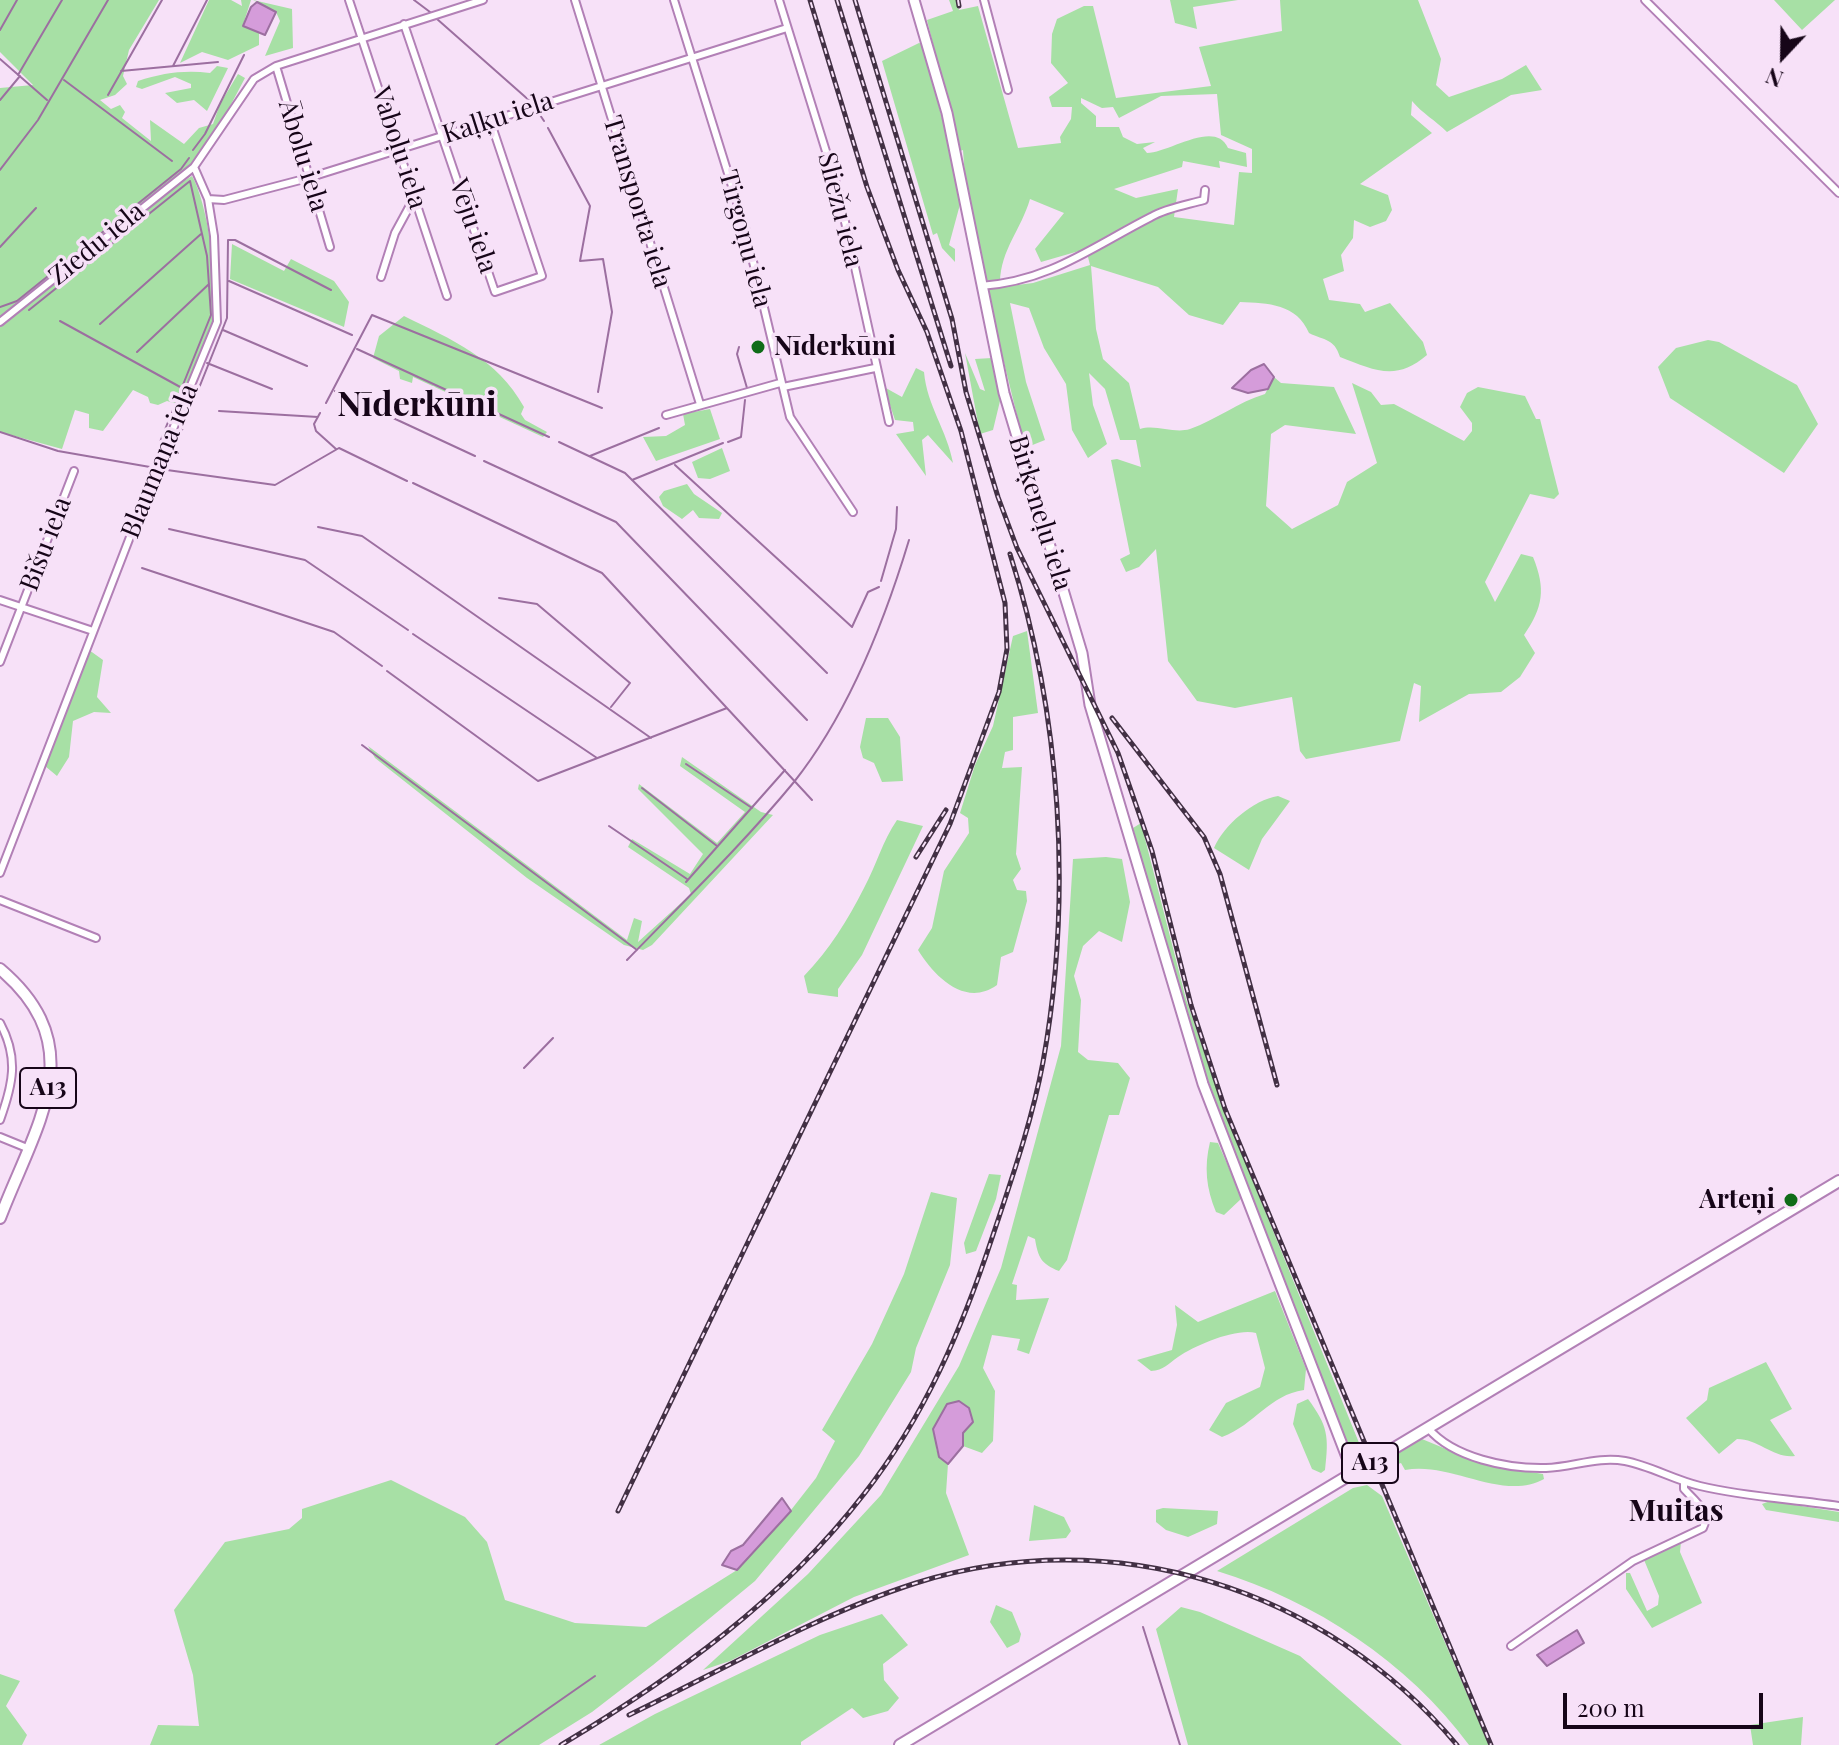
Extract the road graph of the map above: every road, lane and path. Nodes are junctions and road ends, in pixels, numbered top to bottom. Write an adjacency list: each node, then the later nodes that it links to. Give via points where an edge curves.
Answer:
1 (349, 0): 12 (street, Vaboļu iela)
2 (483, 0): 9 (street)
3 (575, 0): 15 (street, Transporta iela)
4 (674, 0): 13 (street, Tirgoņu iela)
5 (779, 0): 11 (street, Sliežu iela)
6 (914, 0): 28 (main road, Birķeneļu iela, via 947,113)
7 (984, 0): 16 (street)
8 (1645, 0): 23 (street)
9 (473, 2): 10 (street)
10 (404, 24): 12 (street); 18 (street, Vēju iela)
11 (787, 28): 13 (street, Kaļķu iela); 31 (street, Sliežu iela, via 838,190)
12 (362, 38): 14 (street); 19 (street, Vaboļu iela)
13 (692, 57): 15 (street, Kaļķu iela); 32 (street, Tirgoņu iela, via 745,228)
14 (276, 66): 20 (street, via 254,79); 21 (street, Ābolu iela)
15 (600, 85): 17 (street, Kaļķu iela); 33 (street, Transporta iela)
16 (1008, 90)
17 (490, 120): 18 (street, Kaļķu iela); 18 (street, Vēju iela, via 542,276 495,292)
18 (442, 136): 19 (street, Kaļķu iela)
19 (400, 148): 21 (street, Kaļķu iela); 24 (street, Vaboļu iela)
20 (194, 167): 25 (street, Blaumaņa iela); 30 (street, Ziedu iela)
21 (308, 178): 25 (street, Kaļķu iela, via 224,200); 26 (street, Ābolu iela)
22 (1205, 190): 28 (street, via 1204,200 1154,215 1078,260 1030,278)
23 (1839, 193)
24 (414, 198): 27 (street, via 395,233); 29 (street, Vaboļu iela)
25 (208, 199): 40 (street, Blaumaņa iela, via 219,288 217,322)
26 (330, 247)
27 (381, 277)
28 (981, 286): 55 (main road, Birķeneļu iela, via 1004,393 1082,653 1090,705 1182,1021)
29 (447, 296)
30 (0, 322)
31 (875, 368): 32 (street); 35 (street, Sliežu iela)
32 (782, 385): 33 (street); 37 (street, Tirgoņu iela, via 790,417)
33 (700, 404): 34 (street)
34 (666, 415)
35 (889, 422)
36 (74, 471): 39 (street, Bišu iela)
37 (853, 512)
38 (0, 600): 39 (street)
39 (22, 607): 40 (street); 41 (street, Bišu iela)
40 (93, 631): 43 (street, Blaumaņa iela)
41 (0, 662)
42 (0, 840): 43 (street)
43 (11, 844): 44 (street, Blaumaņa iela)
44 (0, 873)
45 (0, 900): 46 (street)
46 (96, 938)
47 (0, 969): 51 (main road, A13, via 29,997 52,1048 48,1087)
48 (0, 1023): 49 (street, via 14,1061 13,1085)
49 (0, 1120)
50 (0, 1137): 51 (street)
51 (27, 1148): 53 (main road, A13)
52 (1839, 1181): 54 (main road, A13)
53 (0, 1218)
54 (1428, 1428): 55 (main road, A13); 56 (street, via 1455,1448 1501,1464 1548,1468 1609,1459)
55 (1353, 1473): 59 (main road, A13)
56 (1684, 1482): 57 (street); 58 (street, via 1684,1489 1705,1512 1703,1528 1633,1561)
57 (1839, 1506)
58 (1511, 1646)
59 (900, 1745)

